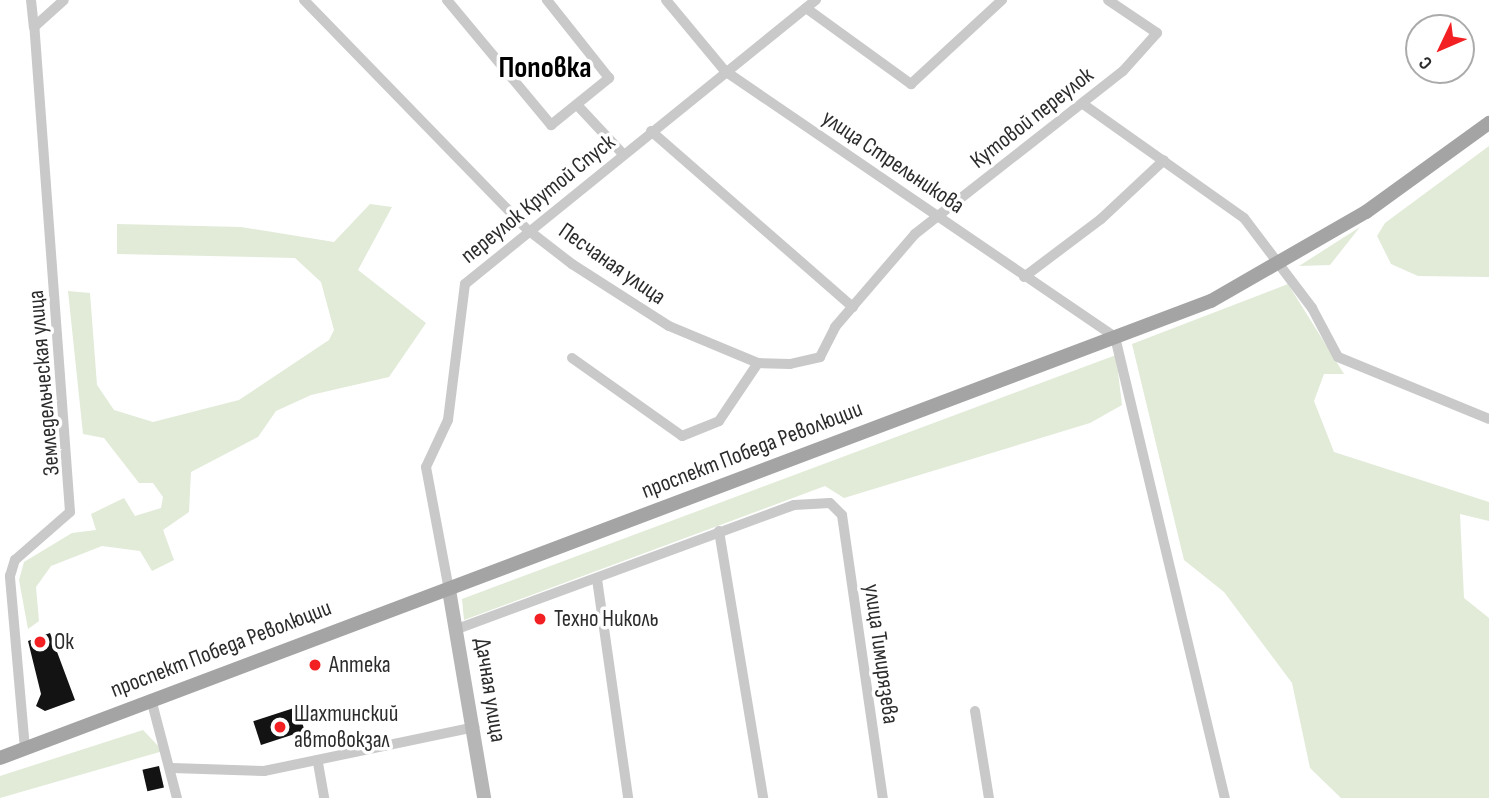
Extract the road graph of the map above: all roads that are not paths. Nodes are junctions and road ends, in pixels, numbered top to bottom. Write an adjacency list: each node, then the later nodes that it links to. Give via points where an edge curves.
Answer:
1 (31, 0): 11 (street, Земледельческая улица)
2 (64, 0): 11 (street)
3 (304, 0): 20 (street, Песчаная улица)
4 (447, 0): 14 (street, via 543,121 551,125)
5 (547, 0): 14 (street, via 609,78)
6 (666, 0): 12 (street, улица Стрельникова)
7 (816, 0): 10 (street, переулок Крутой Спуск)
8 (1002, 0): 10 (street, via 911,84)
9 (1108, 0): 13 (street, Кутовой переулок, via 1157,33)
10 (806, 8): 12 (street, переулок Крутой Спуск)
11 (34, 27): 36 (street, Земледельческая улица, via 72,481 66,519 15,560 10,576)
12 (725, 71): 16 (street, переулок Крутой Спуск); 19 (street, улица Стрельникова)
13 (1083, 104): 18 (street); 19 (street, Кутовой переулок)
14 (579, 107): 17 (street)
15 (1489, 123): 21 (main road, проспект Победа Революции, via 1366,212)
16 (651, 131): 17 (street, переулок Крутой Спуск); 23 (street)
17 (623, 154): 20 (street, переулок Крутой Спуск)
18 (1164, 160): 21 (street, via 1244,218); 22 (street, via 1101,219)
19 (936, 215): 22 (street, улица Стрельникова); 23 (street, Кутовой переулок)
20 (528, 230): 27 (street, Песчаная улица, via 669,326); 31 (street, переулок Крутой Спуск, via 465,284 448,420 426,467)
21 (1282, 263): 24 (main road, проспект Победа Революции, via 1211,301); 28 (street, via 1339,357)
22 (1024, 276): 24 (street, улица Стрельникова)
23 (853, 307): 25 (street, Кутовой переулок)
24 (1115, 337): 31 (main road, проспект Победа Революции); 47 (street)
25 (820, 357): 27 (street, Песчаная улица)
26 (572, 358): 27 (street, via 682,436 719,421)
27 (758, 363)
28 (1489, 419)
29 (719, 531): 30 (street); 44 (street); 45 (street, улица Тимирязева, via 814,500 830,503 842,515)
30 (597, 579): 32 (street); 43 (street)
31 (449, 590): 32 (street, Дачная улица); 33 (main road, проспект Победа Революции)
32 (457, 629): 35 (street, Дачная улица)
33 (151, 699): 36 (main road, проспект Победа Революции); 39 (street)
34 (975, 711): 46 (street)
35 (474, 727): 38 (street); 42 (street, Дачная улица)
36 (25, 750): 37 (main road, проспект Победа Революции)
37 (0, 758)
38 (318, 763): 39 (street, via 229,774); 41 (street)
39 (172, 768): 40 (street)
40 (177, 798)
41 (324, 798)
42 (484, 798)
43 (628, 798)
44 (762, 798)
45 (883, 798)
46 (989, 798)
47 (1225, 798)

